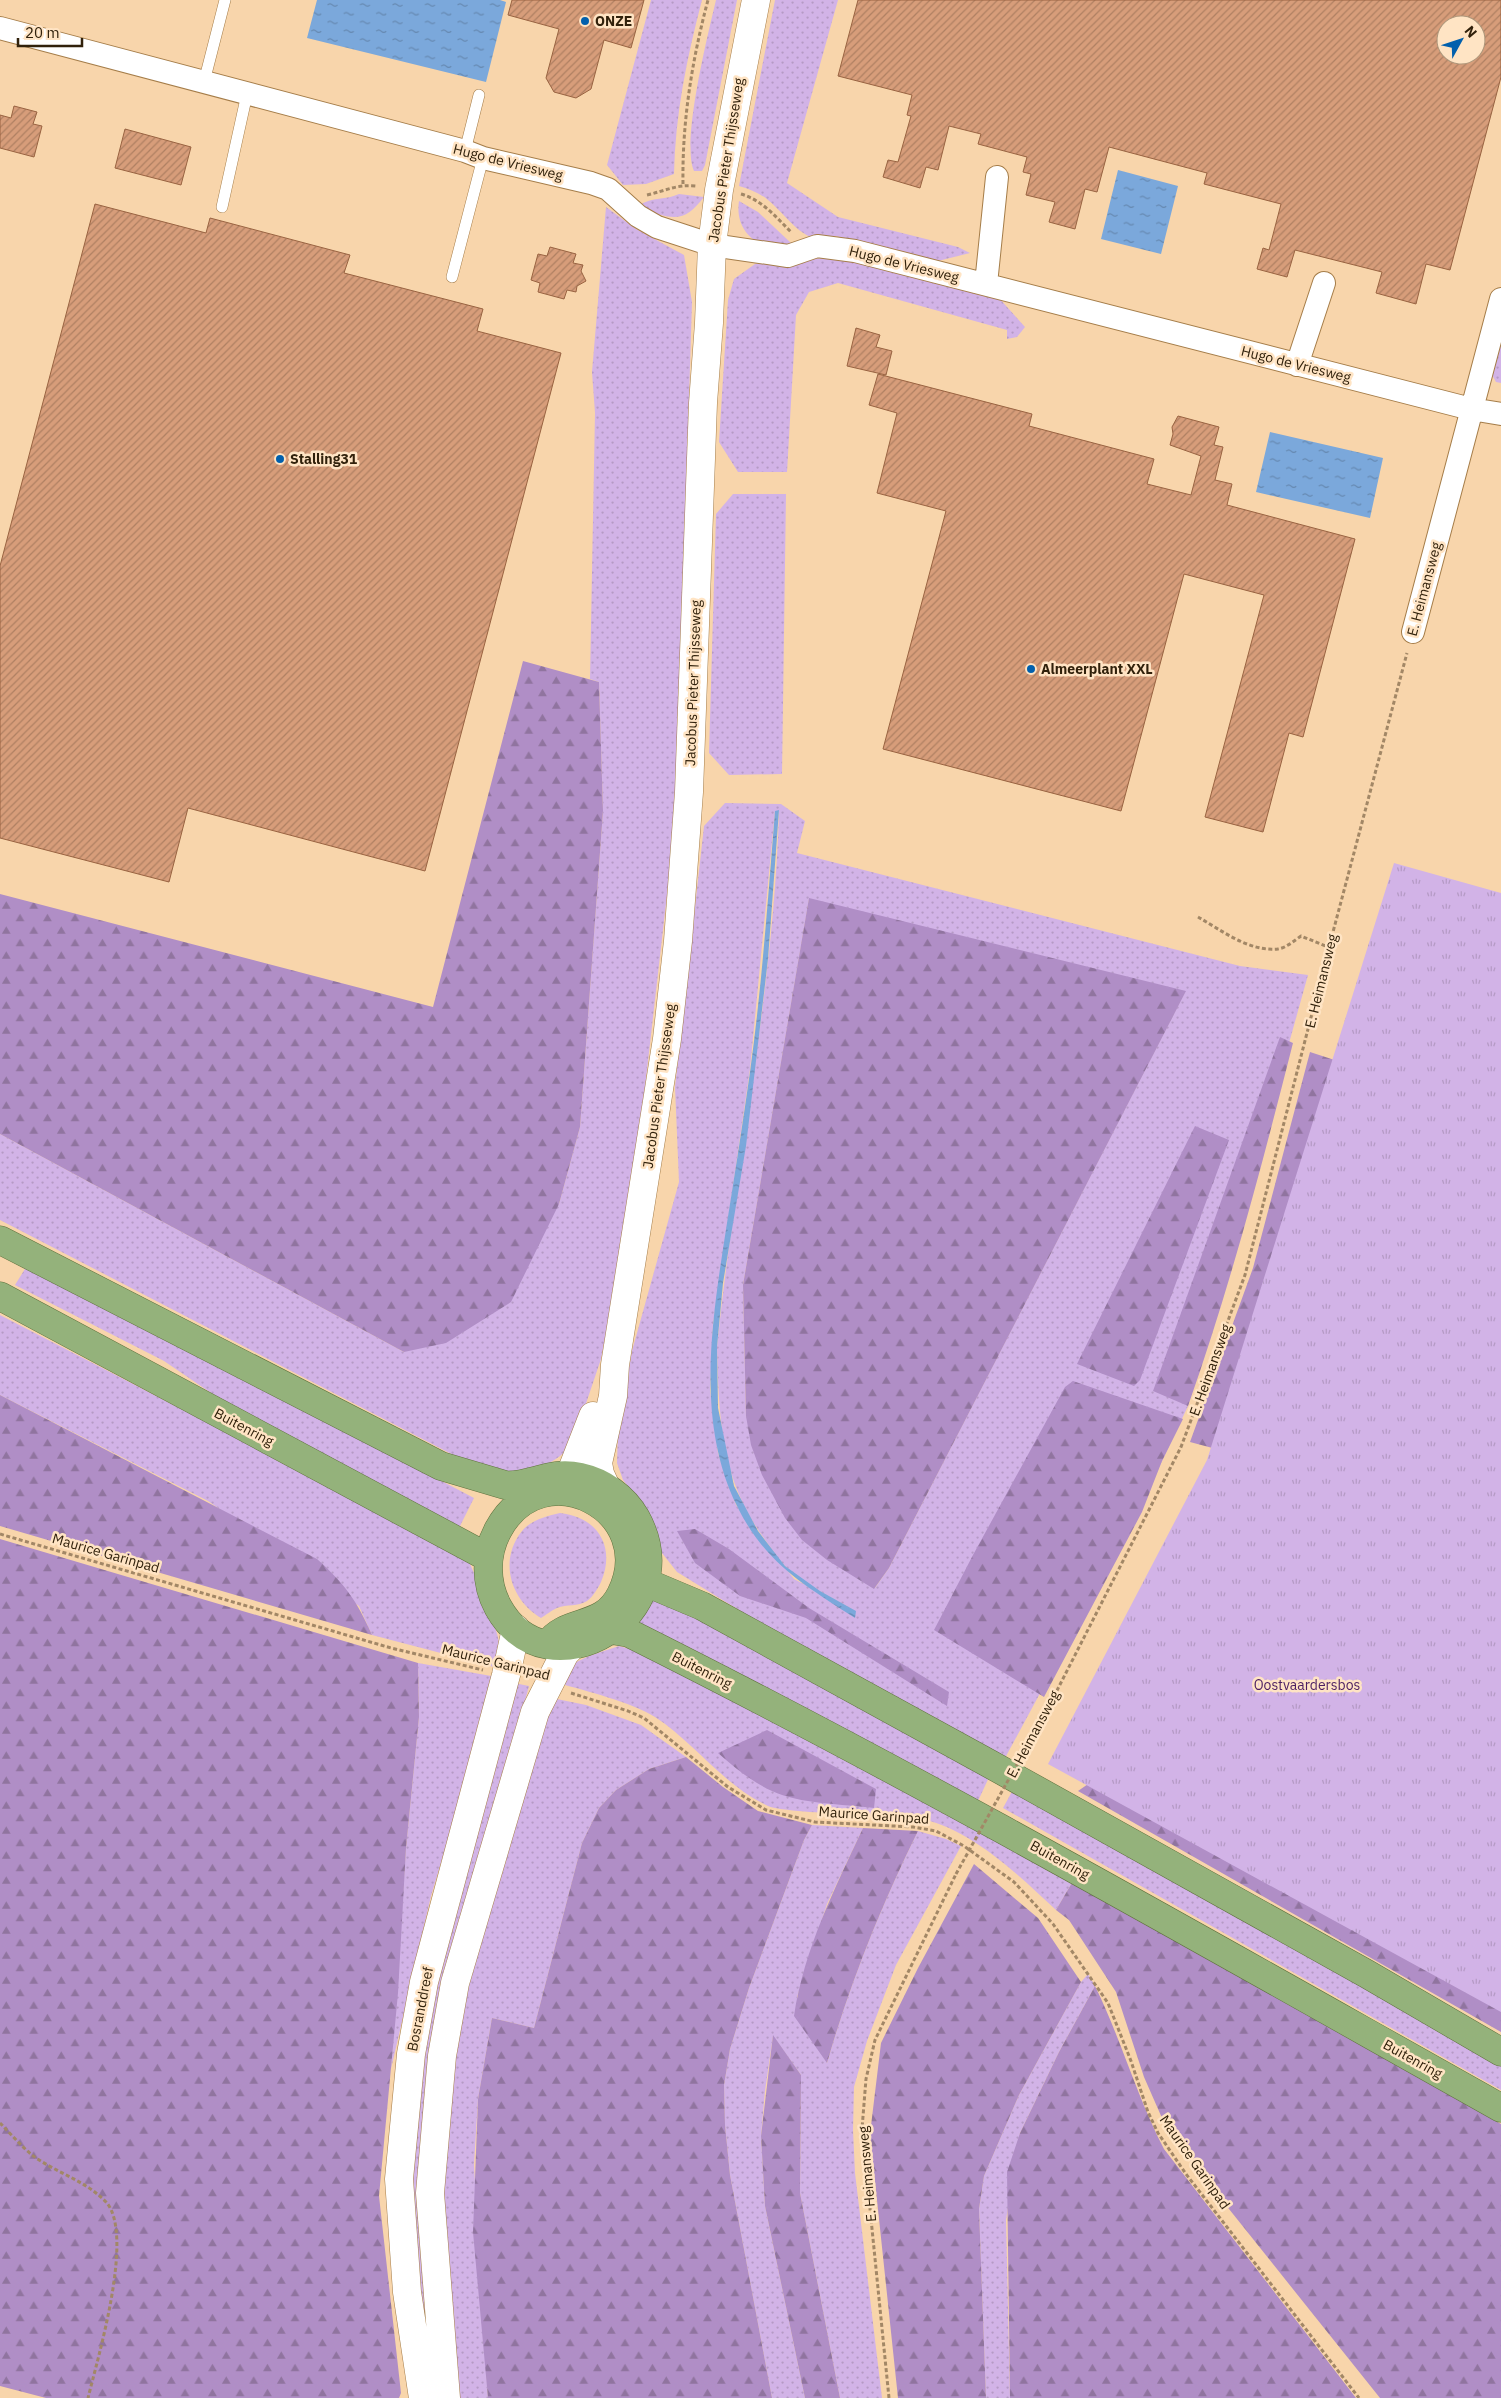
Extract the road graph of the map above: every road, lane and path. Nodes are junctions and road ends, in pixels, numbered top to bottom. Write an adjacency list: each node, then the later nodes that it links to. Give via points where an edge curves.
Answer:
1 (225, 0): 5 (lane)
2 (708, 0): 10 (path, via 698,36 683,139)
3 (756, 0): 12 (main road, Jacobus Pieter Thijsseweg, via 719,190)
4 (0, 28): 5 (street, Hugo de Vriesweg)
5 (204, 82): 6 (street, Hugo de Vriesweg)
6 (247, 94): 8 (street, Hugo de Vriesweg); 11 (lane)
7 (480, 95): 8 (lane)
8 (474, 155): 12 (street, Hugo de Vriesweg, via 592,182 608,189 638,216 657,227); 13 (lane)
9 (997, 177): 15 (street)
10 (683, 184)
11 (222, 207)
12 (712, 245): 15 (street, Hugo de Vriesweg, via 788,256 816,246 855,251); 25 (main road, Jacobus Pieter Thijsseweg, via 689,792 678,941 667,1039)
13 (452, 277)
14 (1324, 283): 17 (street)
15 (986, 284): 17 (street, Hugo de Vriesweg)
16 (1501, 299): 18 (street, E. Heimansweg)
17 (1298, 365): 18 (street, Hugo de Vriesweg)
18 (1471, 409): 19 (street, Hugo de Vriesweg); 20 (street, E. Heimansweg)
19 (1501, 414)
20 (1413, 632): 22 (path, E. Heimansweg)
21 (1198, 917): 22 (path, via 1239,940 1261,948 1278,949 1302,936)
22 (1329, 947): 44 (path, E. Heimansweg, bridge, via 1245,1275 1181,1447 1044,1714 956,1874 875,2040 866,2079 862,2129)
23 (0, 1240): 28 (highway, via 454,1471 498,1498)
24 (0, 1296): 30 (highway, Buitenring)
25 (615, 1365): 26 (main road, Jacobus Pieter Thijsseweg); 27 (main road, Jacobus Pieter Thijsseweg, via 598,1463)
26 (565, 1483): 27 (highway, via 588,1479); 28 (highway, via 545,1476); 31 (highway, via 609,1512)
27 (606, 1487): 31 (highway, via 633,1514 644,1537)
28 (521, 1494): 30 (highway, via 499,1528)
29 (0, 1534): 35 (path, Maurice Garinpad, via 391,1648)
30 (489, 1558): 32 (highway, via 493,1597)
31 (641, 1568): 33 (highway, via 629,1613); 34 (highway, via 625,1583 609,1610 591,1622 561,1631); 38 (highway, via 654,1570 702,1606 1342,1960)
32 (516, 1629): 34 (highway, via 536,1640); 35 (main road, Bosranddreef)
33 (611, 1630): 34 (highway, via 593,1640); 39 (highway, Buitenring, via 629,1633 832,1736)
34 (561, 1645): 36 (main road, via 565,1653); 37 (main road, via 536,1683)
35 (506, 1675): 42 (main road, Bosranddreef, via 424,1982 411,2054 399,2179 407,2292)
36 (548, 1687): 37 (main road); 45 (path, Maurice Garinpad, via 644,1718 728,1787 766,1810 815,1822 936,1831 964,1846 1014,1882 1053,1924 1108,2003 1158,2133 1192,2182)
37 (535, 1712): 43 (main road, via 455,1983 442,2056 430,2193)
38 (1501, 2052)
39 (1501, 2108)
40 (0, 2123): 41 (path, via 33,2156 76,2179 107,2203 118,2228 113,2290)
41 (88, 2398)
42 (423, 2398)
43 (446, 2398)
44 (889, 2398)
45 (1359, 2398)

